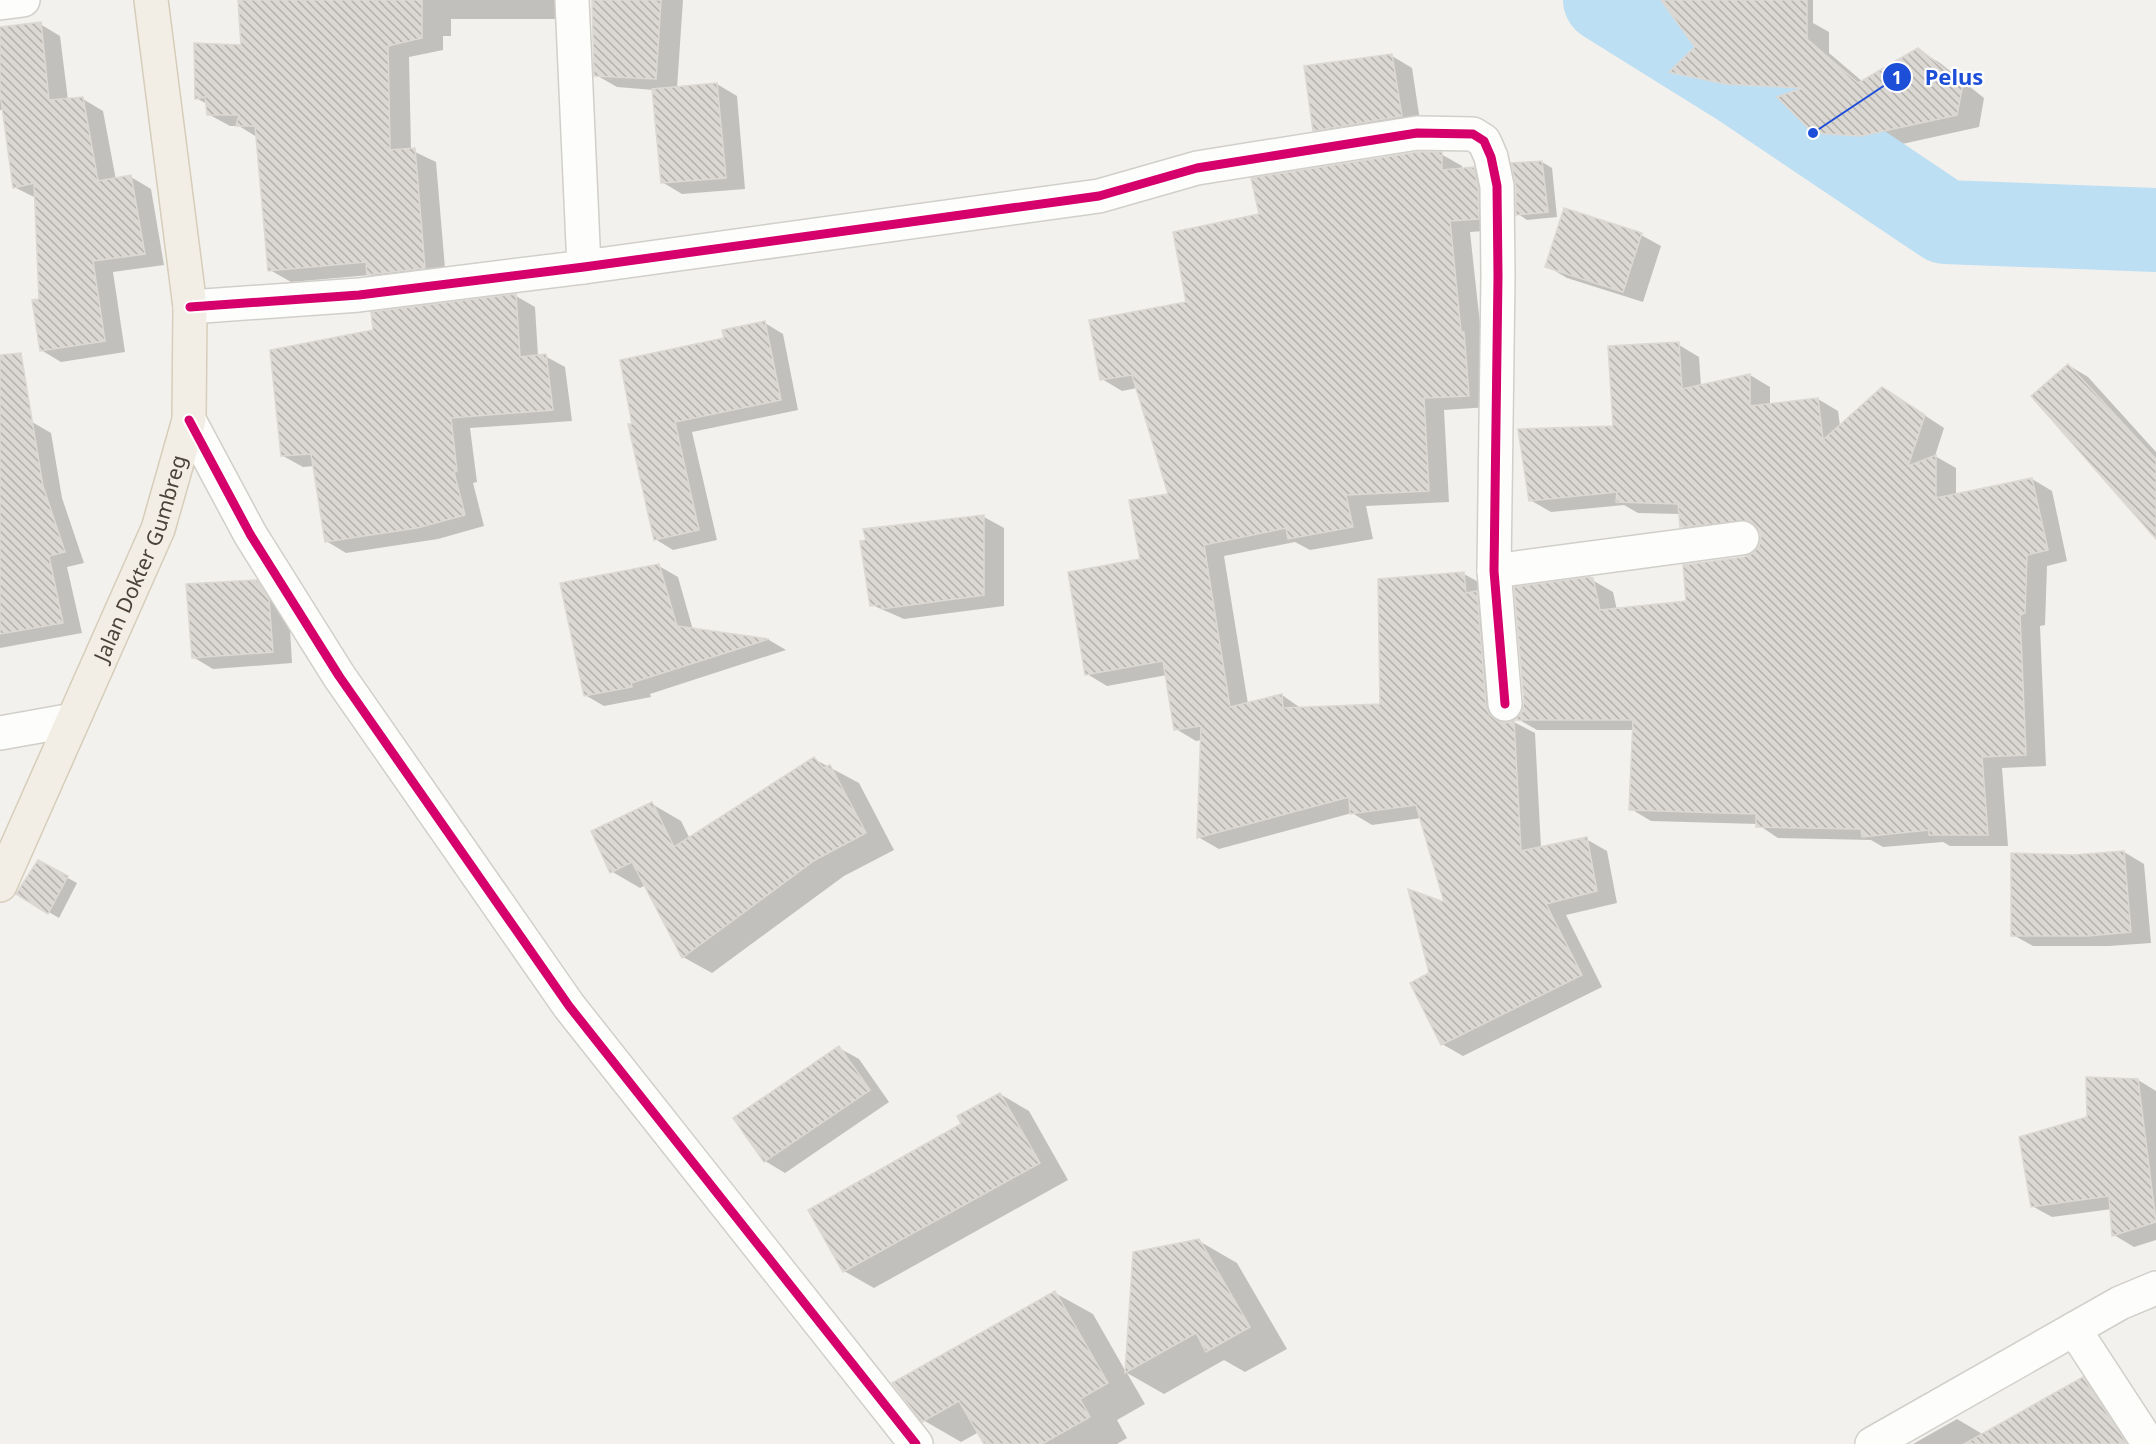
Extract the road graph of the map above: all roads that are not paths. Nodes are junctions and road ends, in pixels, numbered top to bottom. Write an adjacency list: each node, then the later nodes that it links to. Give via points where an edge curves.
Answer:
1 (23, 0): 4 (street)
2 (151, 0): 6 (main road, Jalan Dokter Gumbreg)
3 (572, 0): 5 (street)
4 (0, 3)
5 (584, 267): 6 (street, via 358,295); 9 (street, via 1099,196 1197,168 1418,133 1473,134 1484,141 1497,186)
6 (190, 307): 7 (main road, Jalan Dokter Gumbreg)
7 (189, 420): 11 (main road, Jalan Dokter Gumbreg, via 158,529); 16 (street, via 250,534 339,676 569,1006)
8 (1742, 538): 9 (street)
9 (1494, 571): 10 (street)
10 (1505, 704)
11 (73, 720): 12 (street); 13 (main road, Jalan Dokter Gumbreg)
12 (0, 733)
13 (0, 885)
14 (2156, 1287): 15 (street)
15 (2074, 1329): 17 (street); 18 (street)
16 (916, 1444)
17 (1872, 1444)
18 (2150, 1444)

